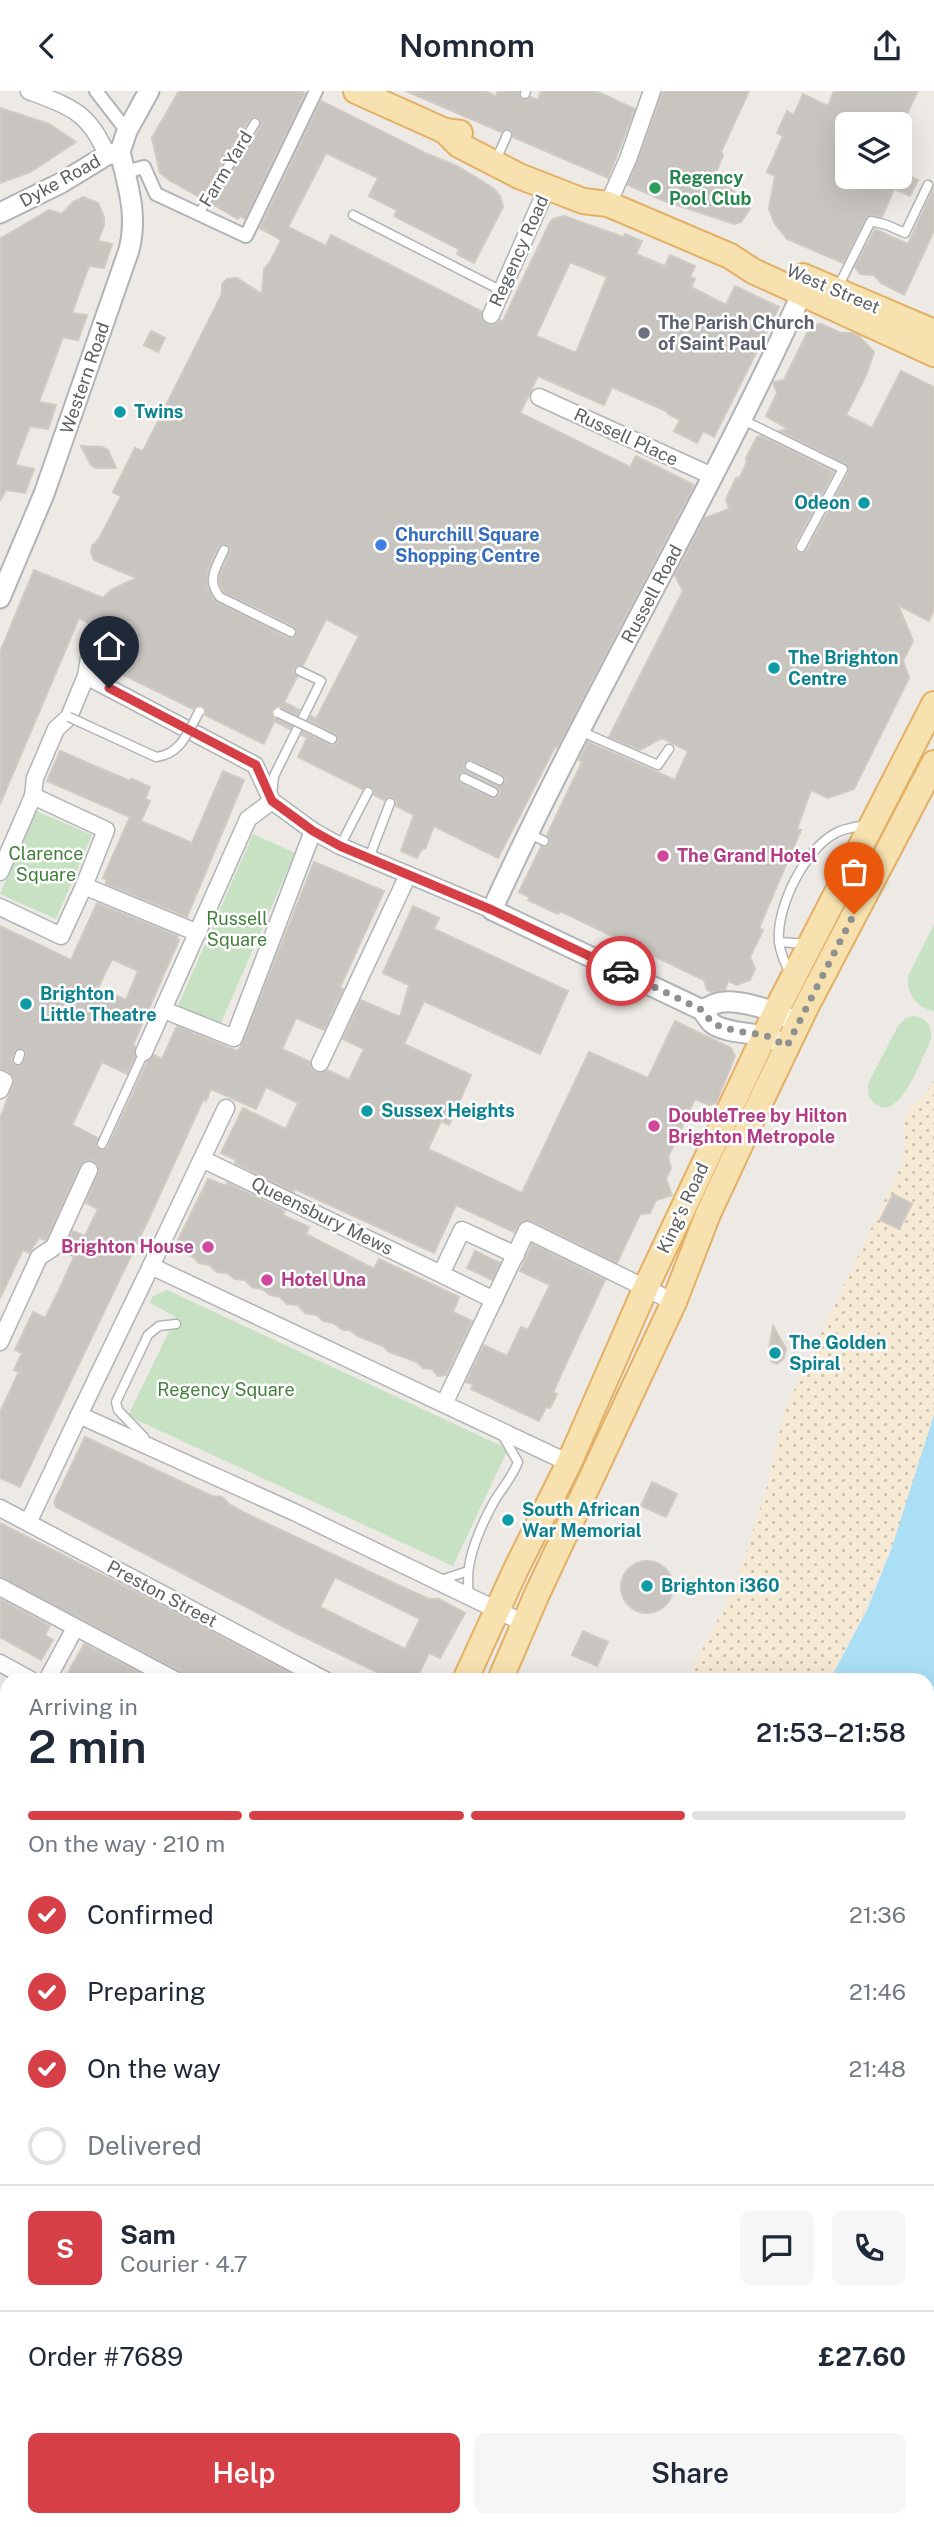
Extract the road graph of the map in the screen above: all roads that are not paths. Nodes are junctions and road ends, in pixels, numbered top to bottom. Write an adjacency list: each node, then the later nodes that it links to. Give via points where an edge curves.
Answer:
1 (29, 91): 11 (street, via 88,120)
2 (96, 91): 9 (street)
3 (149, 91): 9 (street)
4 (316, 91): 17 (street, via 246,236)
5 (356, 91): 7 (main road, West Street)
6 (652, 91): 15 (street)
7 (384, 97): 10 (main road, West Street)
8 (255, 123): 17 (lane, Farm Yard)
9 (127, 131): 11 (street)
10 (445, 131): 14 (main road, West Street, via 459,145); 15 (main road, West Street, via 504,143 596,191)
11 (114, 154): 12 (street, Western Road); 16 (street, Dyke Road)
12 (125, 172): 17 (street, via 144,167 156,194); 31 (street, Western Road, via 134,209 130,250 48,482)
13 (928, 185): 21 (lane, via 905,233 871,221)
14 (548, 186): 15 (main road, West Street, via 583,201); 20 (street, Regency Road)
15 (608, 204): 19 (main road, West Street, via 730,255 753,271)
16 (0, 213)
17 (198, 215)
18 (353, 215): 20 (lane)
19 (805, 286): 21 (main road, West Street); 27 (street, Russell Road)
20 (502, 291): 22 (street, Regency Road)
21 (833, 298): 23 (main road, West Street)
22 (491, 315)
23 (883, 320): 24 (main road, West Street); 25 (main road, West Street)
24 (934, 332)
25 (934, 354)
26 (539, 397): 28 (street, Russell Place)
27 (740, 418): 28 (street, Russell Road); 29 (lane, via 843,469)
28 (712, 477): 40 (street, Russell Road)
29 (801, 547)
30 (224, 550): 32 (lane, via 212,580 220,597)
31 (0, 598)
32 (291, 632)
33 (95, 641): 35 (street)
34 (300, 671): 50 (lane, via 320,681 274,776)
35 (86, 676): 39 (street); 50 (street, via 256,765)
36 (934, 704): 52 (main road, King's Road)
37 (199, 712): 39 (lane, bridge, via 177,749 156,757)
38 (278, 713): 41 (lane, bridge)
39 (69, 717): 49 (street, via 56,729 35,778)
40 (580, 731): 42 (lane, via 658,765); 60 (street, Russell Road, via 535,837)
41 (331, 739)
42 (669, 749)
43 (934, 763): 64 (main road, King's Road)
44 (470, 766): 46 (lane)
45 (464, 778): 48 (lane)
46 (499, 781)
47 (368, 792): 54 (lane)
48 (493, 792)
49 (33, 796): 56 (street); 58 (street, via 106,829)
50 (272, 801): 53 (street); 61 (street, via 248,819)
51 (390, 803): 55 (lane)
52 (872, 823): 62 (lane, via 837,832 806,861 785,904); 63 (main road, King's Road)
53 (313, 831): 54 (street); 66 (street, via 234,1038)
54 (340, 846): 55 (street)
55 (369, 858): 57 (street)
56 (0, 871)
57 (408, 875): 60 (street); 73 (street)
58 (85, 886): 59 (street, via 61,936); 61 (street)
59 (0, 907)
60 (492, 910): 67 (street)
61 (198, 933): 66 (street)
62 (779, 942): 63 (lane); 65 (lane)
63 (810, 945): 64 (lane); 65 (main road, King's Road)
64 (832, 957): 69 (main road, King's Road)
65 (793, 978): 68 (main road, King's Road)
66 (164, 1010): 72 (street)
67 (702, 1010): 68 (street, via 719,1002); 70 (street, via 713,1024)
68 (776, 1011): 69 (street); 70 (main road, King's Road)
69 (798, 1023): 71 (main road, King's Road)
70 (765, 1035): 71 (street); 81 (main road, King's Road)
71 (787, 1046): 83 (main road, King's Road, via 708,1214)
72 (144, 1052): 75 (lane)
73 (320, 1063)
74 (226, 1108): 76 (street)
75 (102, 1144)
76 (202, 1159): 79 (street); 80 (street, Queensbury Mews)
77 (89, 1170): 85 (street, via 54,1247 39,1257)
78 (516, 1255): 80 (street, via 462,1230); 81 (street, via 527,1230); 82 (street)
79 (151, 1266): 86 (street); 87 (street)
80 (441, 1274): 82 (street, Queensbury Mews)
81 (646, 1287): 83 (street); 89 (main road, King's Road)
82 (494, 1300): 86 (street)
83 (674, 1302): 98 (main road, King's Road)
84 (176, 1324): 90 (lane, via 148,1335 116,1405 138,1434)
85 (0, 1342)
86 (444, 1404): 88 (street)
87 (79, 1415): 90 (street); 92 (street)
88 (499, 1430): 89 (street); 93 (lane, via 518,1462 494,1502)
89 (569, 1463): 97 (main road, King's Road)
90 (188, 1465): 94 (street)
91 (0, 1508): 92 (street, Preston Street)
92 (28, 1523): 104 (street, Preston Street)
93 (468, 1571): 94 (lane); 96 (lane)
94 (439, 1581): 96 (street)
95 (0, 1587): 99 (street)
96 (468, 1595): 97 (street)
97 (498, 1610): 98 (street); 105 (main road, King's Road)
98 (524, 1623): 106 (main road, King's Road)
99 (75, 1628): 102 (street); 103 (street)
100 (0, 1663): 101 (street)
101 (18, 1673)
102 (51, 1673)
103 (162, 1673)
104 (312, 1673)
105 (468, 1673)
106 (500, 1673)

